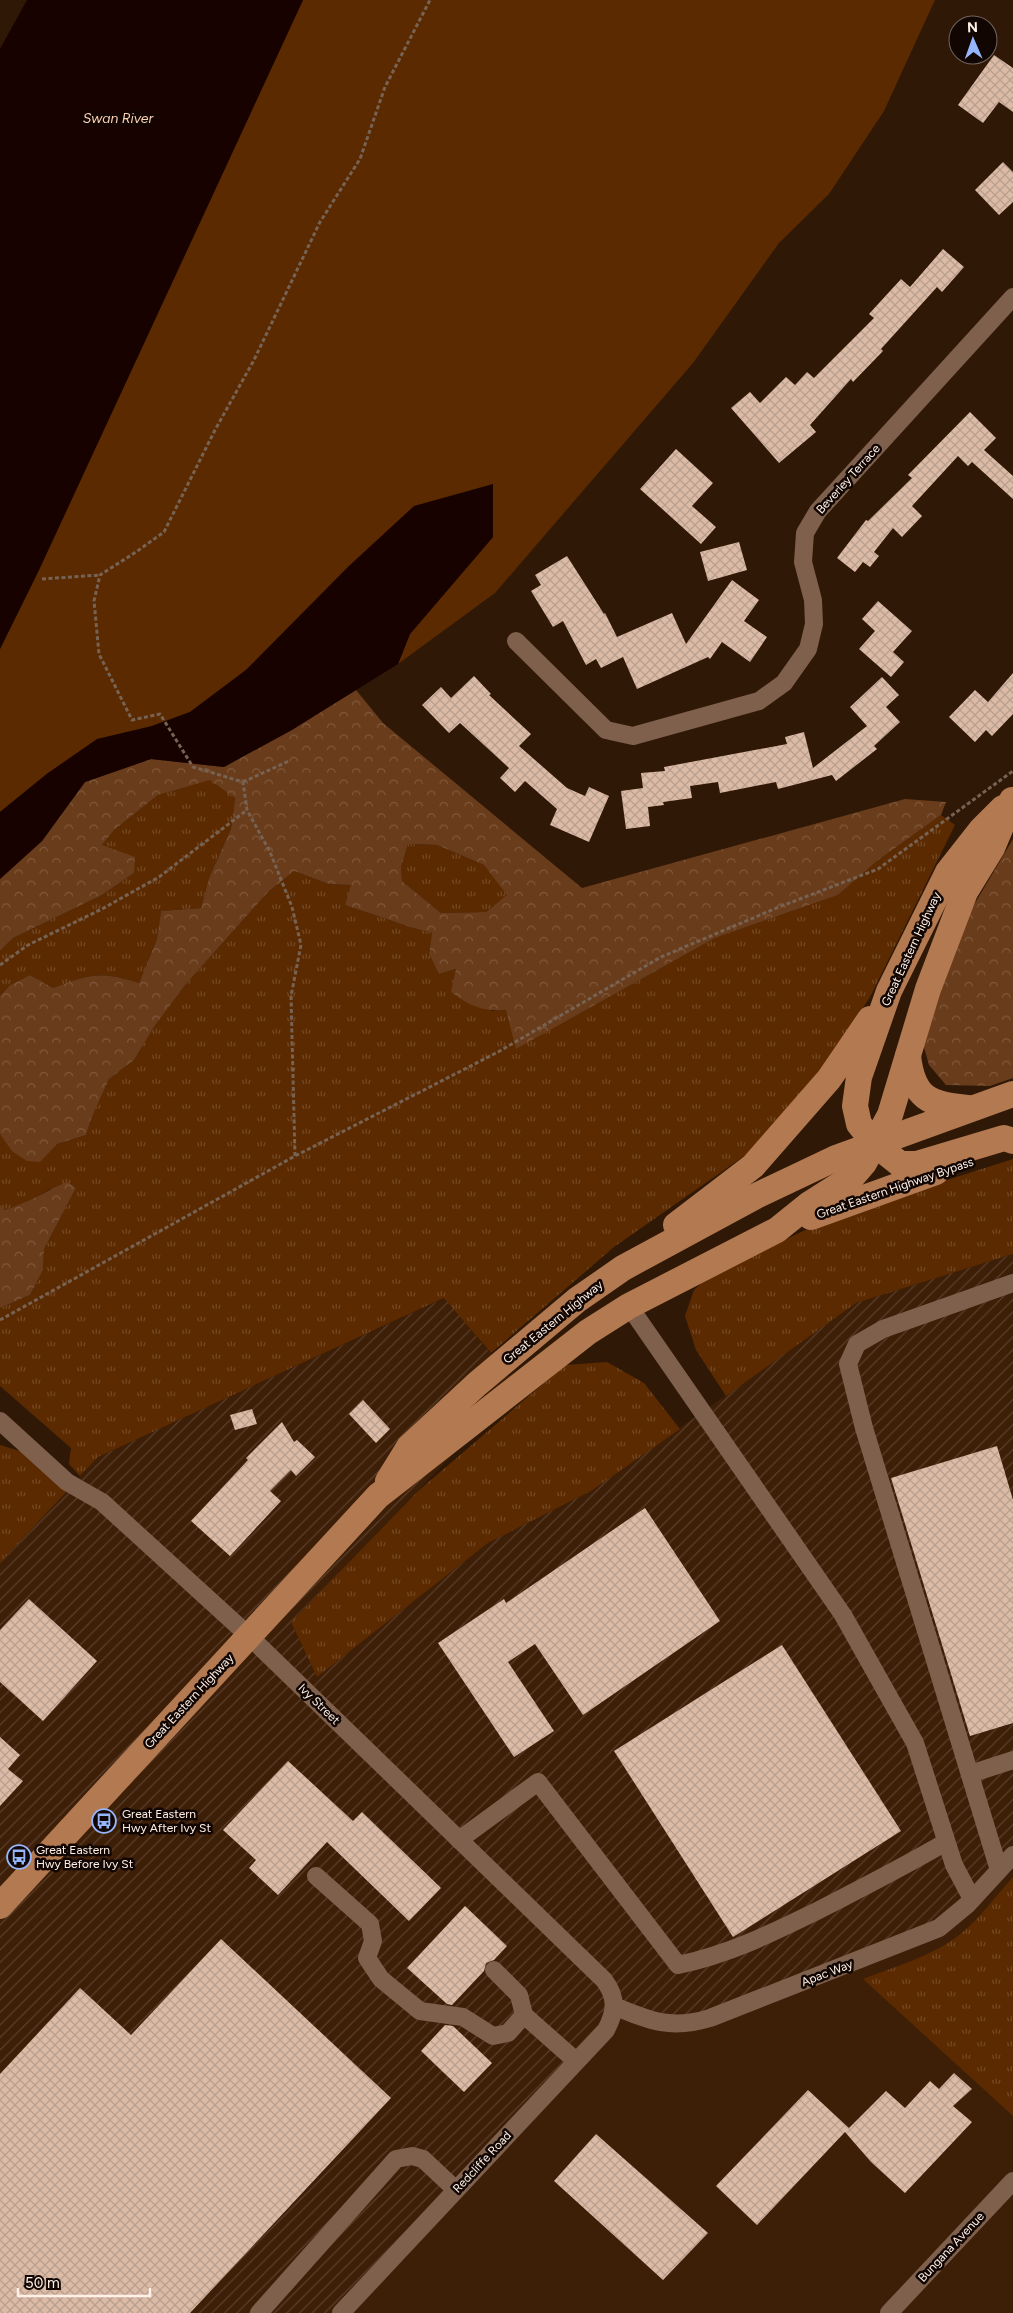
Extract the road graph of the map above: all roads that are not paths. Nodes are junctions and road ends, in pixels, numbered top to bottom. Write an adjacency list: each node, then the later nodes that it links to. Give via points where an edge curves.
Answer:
1 (1013, 297): 2 (street, Beverley Terrace, via 818,511 805,533 803,562 813,600 814,624 808,649 784,683 759,700 632,736 606,730)
2 (516, 641)
3 (1012, 800): 4 (highway, Great Eastern Highway, via 981,830 948,872); 5 (highway, Great Eastern Highway, via 992,848 966,892 928,988)
4 (889, 991): 9 (highway, Great Eastern Highway, via 859,1077 855,1106 859,1124); 12 (highway, via 829,1079 753,1166)
5 (908, 1056): 7 (highway, via 914,1084 932,1102); 9 (highway, Great Eastern Highway, via 890,1115)
6 (1013, 1094): 7 (highway)
7 (972, 1108): 9 (highway)
8 (1013, 1141): 9 (highway, Great Eastern Highway, via 1004,1138 917,1164 900,1164)
9 (875, 1144): 11 (highway, Great Eastern Highway, via 852,1176 808,1204); 12 (highway, Great Eastern Highway, via 836,1158 756,1196)
10 (1013, 1147): 11 (highway, Great Eastern Highway Bypass, via 892,1186)
11 (777, 1230): 14 (highway, Great Eastern Highway)
12 (623, 1268): 16 (highway, Great Eastern Highway, via 577,1300 477,1384 409,1447)
13 (1013, 1283): 19 (street, via 884,1329 857,1344 848,1364 864,1428)
14 (629, 1306): 16 (highway, Great Eastern Highway, via 588,1332); 21 (street, via 843,1615 915,1743)
15 (0, 1421): 17 (street, Ivy Street, via 68,1482 102,1502)
16 (378, 1496): 17 (highway, Great Eastern Highway)
17 (249, 1636): 20 (street, Ivy Street); 26 (highway, Great Eastern Highway)
18 (1013, 1760): 19 (street)
19 (970, 1774): 23 (street)
20 (460, 1840): 21 (street, via 538,1782 678,1965 713,1958 770,1934 891,1874); 28 (street, Ivy Street, via 604,1980 612,1990)
21 (946, 1842): 25 (street)
22 (1013, 1855): 23 (street, Apac Way)
23 (999, 1870): 25 (street, Apac Way)
24 (316, 1876): 29 (street, via 370,1924 374,1941 366,1958 381,1979 420,2012 463,2017 493,2036 508,2033)
25 (972, 1899): 28 (street, Apac Way, via 939,1928 921,1936 690,2024 674,2025 652,2020)
26 (0, 1906)
27 (494, 1970): 29 (street, via 519,1995)
28 (614, 2006): 30 (street, Redcliffe Road, via 606,2030)
29 (524, 2015): 30 (street)
30 (576, 2061): 32 (street, Redcliffe Road)
31 (1013, 2181): 35 (street, Bungana Avenue)
32 (456, 2190): 33 (street, via 423,2159 412,2156 396,2159); 34 (street, Redcliffe Road)
33 (259, 2313)
34 (341, 2313)
35 (889, 2313)

